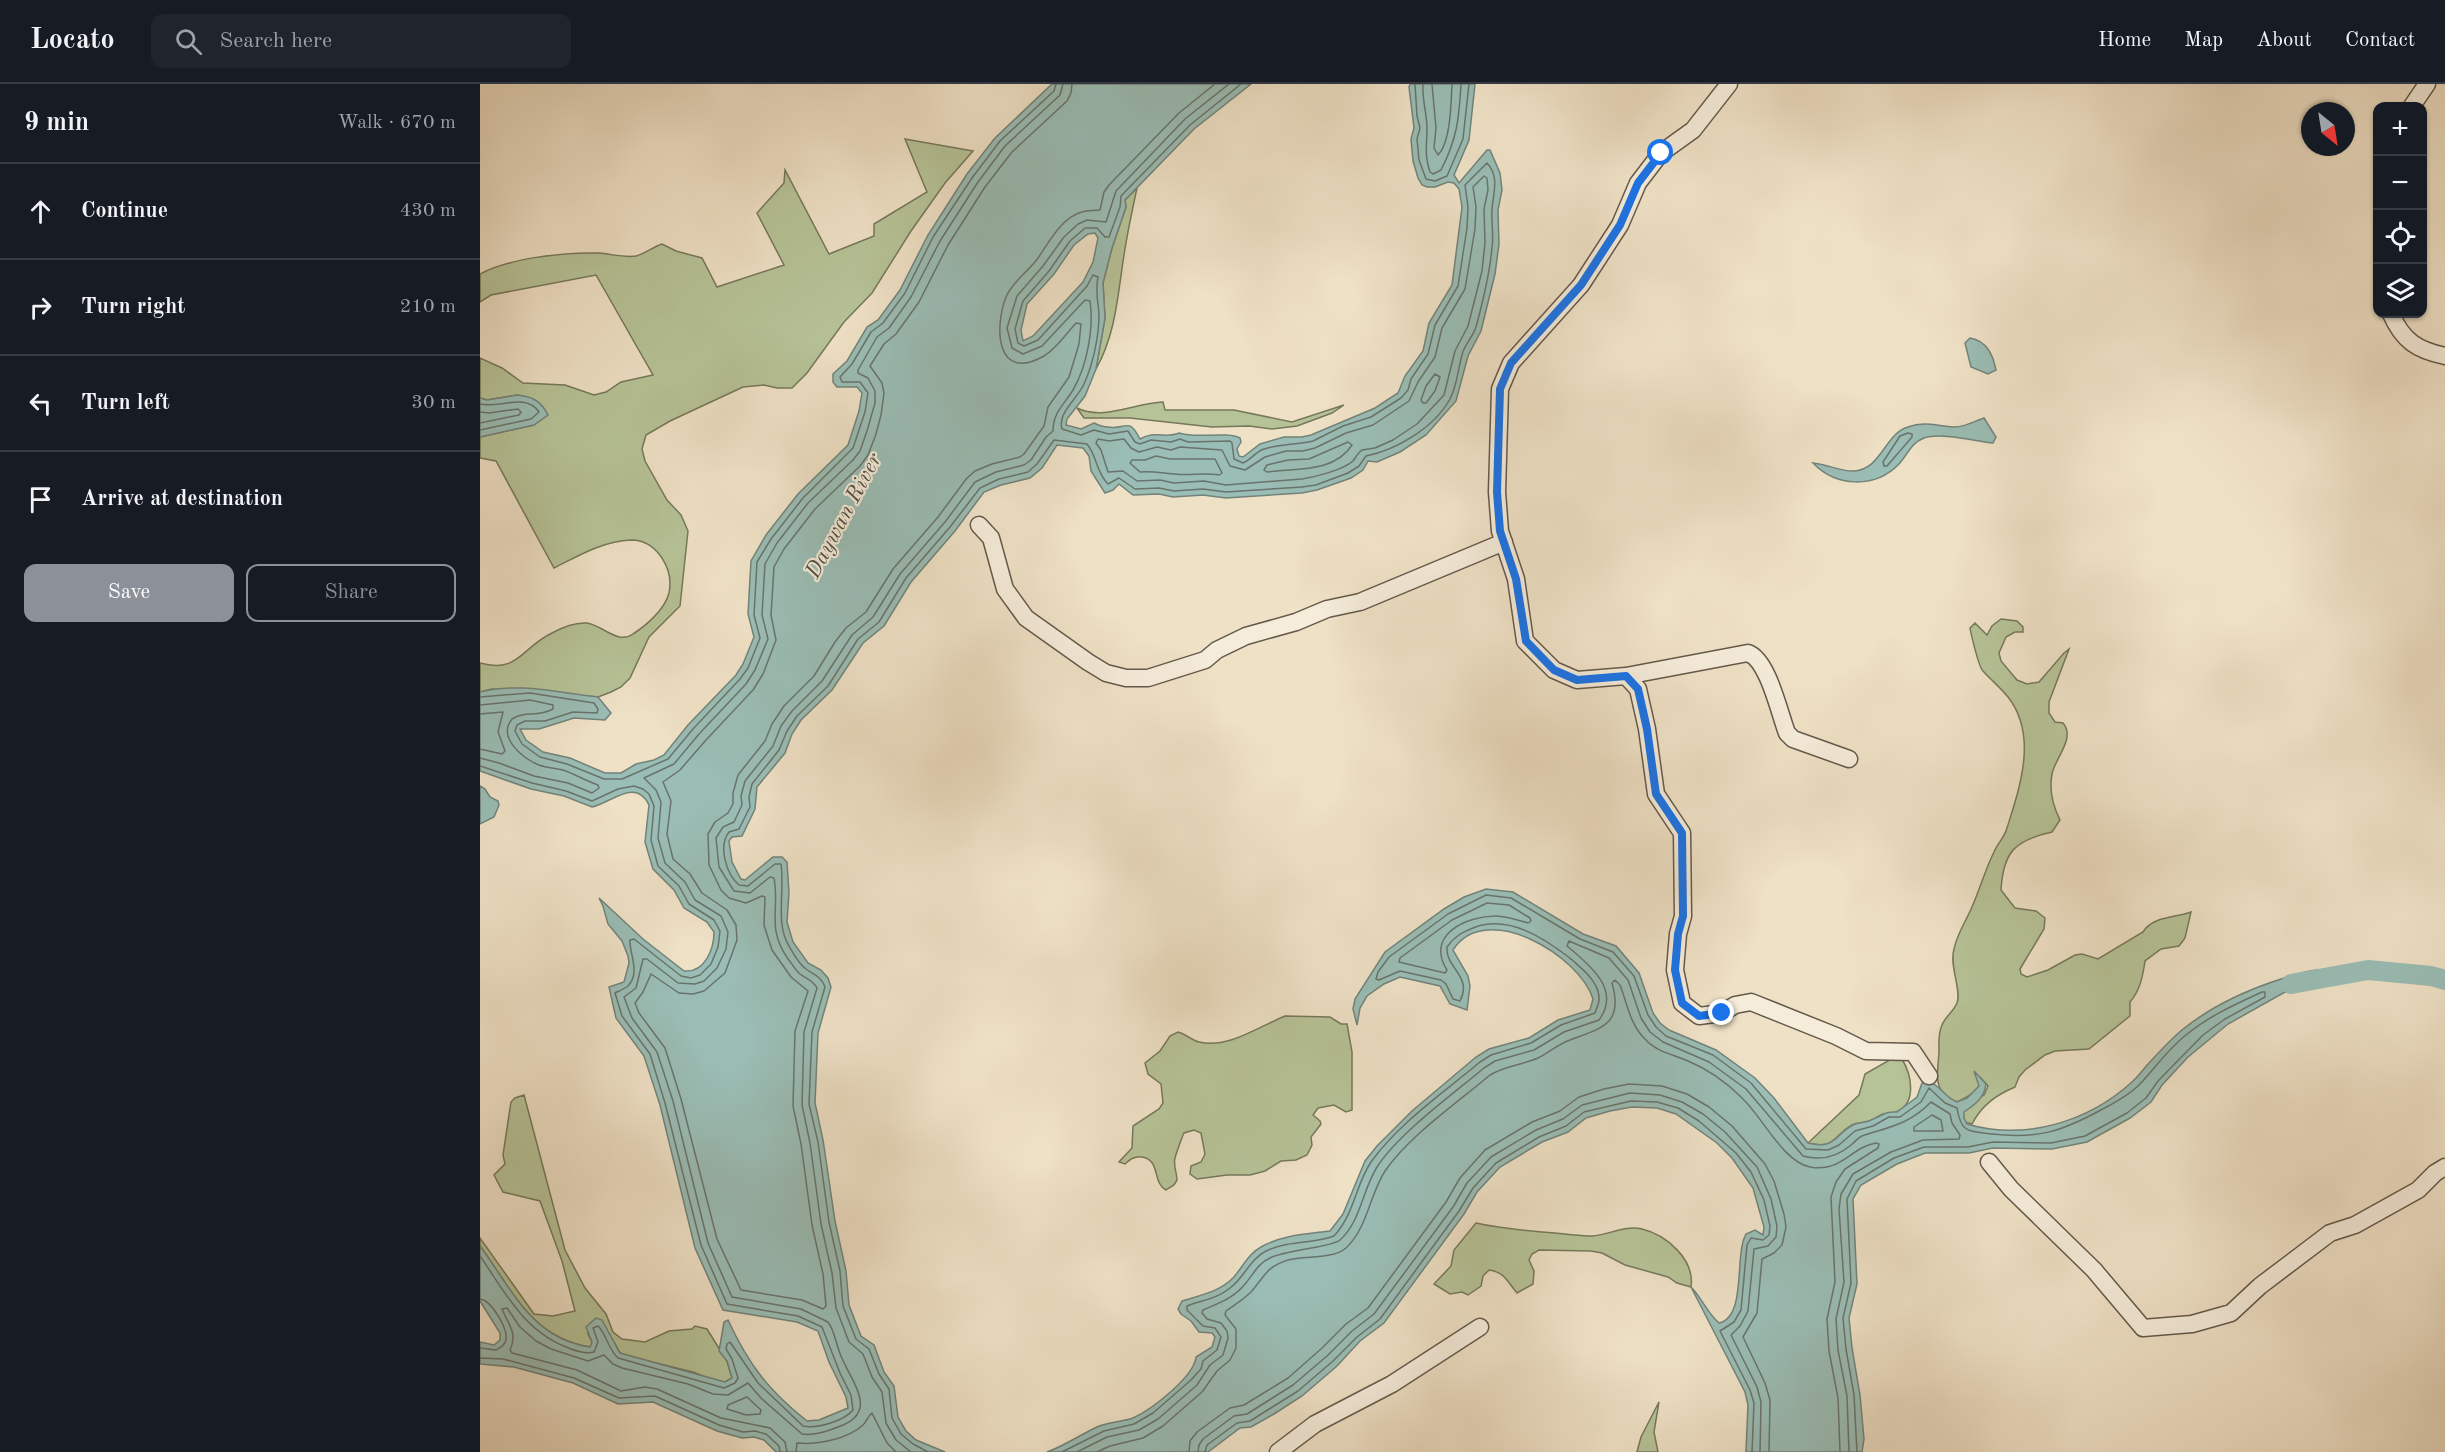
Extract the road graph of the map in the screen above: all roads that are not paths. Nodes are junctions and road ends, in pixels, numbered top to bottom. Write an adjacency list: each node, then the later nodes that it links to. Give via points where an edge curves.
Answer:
1 (1729, 84): 7 (street, via 1693,130 1661,153 1638,183 1620,225 1581,285 1511,363 1500,389 1497,492)
2 (2427, 84): 3 (street)
3 (2415, 102)
4 (2393, 318): 5 (street, via 2417,348)
5 (2445, 356)
6 (979, 525): 7 (street, via 991,538 1005,589 1026,618 1106,673 1126,678 1148,678 1205,660 1246,636 1360,602)
7 (1504, 542): 8 (street, via 1516,579 1526,641 1554,670 1577,680)
8 (1626, 676): 9 (street, via 1748,652 1763,666 1787,733 1793,739); 10 (street, via 1638,689 1656,794 1682,833 1683,916 1675,970 1682,1003 1699,1016 1722,1013 1751,1002 1866,1051 1913,1052)
9 (1849, 759)
10 (1929, 1076)
11 (1989, 1162): 12 (street, via 2011,1189 2094,1270 2143,1329 2192,1324 2231,1313 2330,1233 2355,1225 2418,1190)
12 (2445, 1167)
13 (1480, 1327): 14 (street, via 1392,1384 1314,1424)
14 (1278, 1452)

